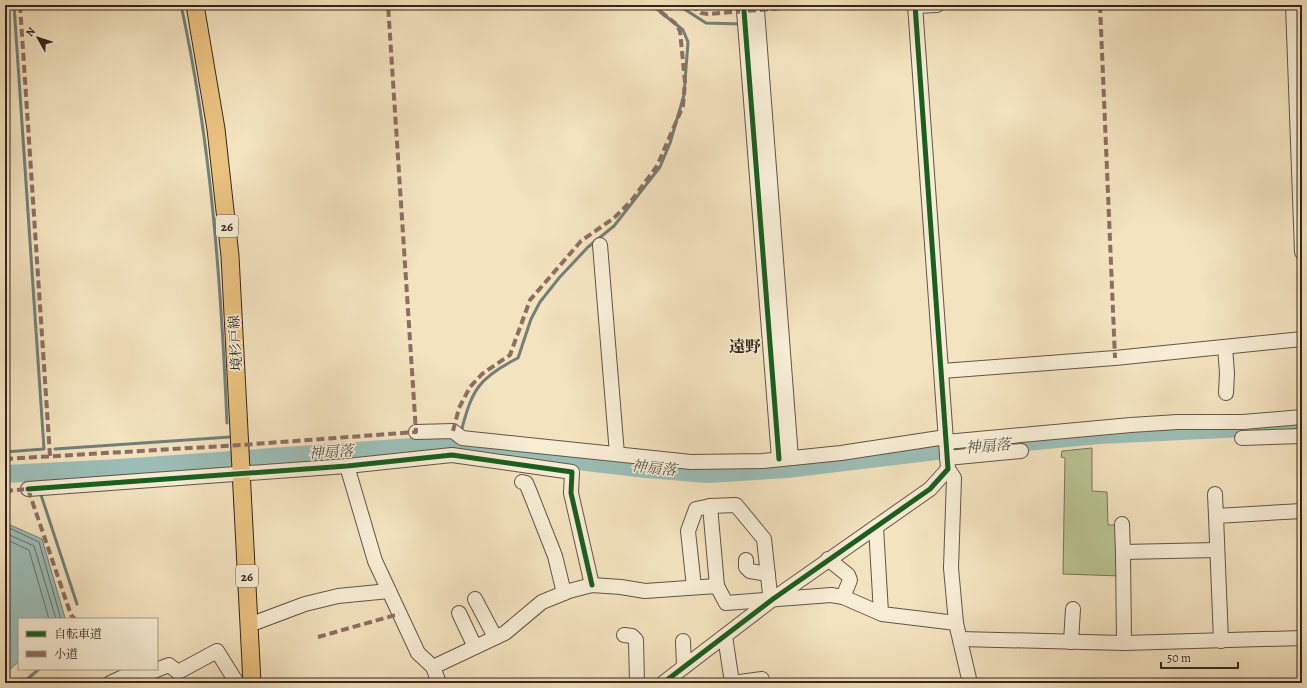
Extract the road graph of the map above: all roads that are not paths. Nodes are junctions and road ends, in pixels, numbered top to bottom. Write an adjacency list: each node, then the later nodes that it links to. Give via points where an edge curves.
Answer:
1 (195, 5): 24 (main road, 境杉戸線 / 26, via 216,129 230,256)
2 (937, 5): 4 (street)
3 (1293, 5): 7 (street)
4 (915, 6): 10 (street)
5 (751, 11): 21 (street)
6 (600, 245): 19 (street)
7 (1302, 252)
8 (1302, 339): 9 (street)
9 (1225, 347): 10 (street); 11 (street)
10 (942, 371): 17 (street)
11 (1226, 393)
12 (1302, 417): 17 (street, via 1243,422 1177,422)
13 (416, 432): 16 (street, via 453,430 462,438)
14 (1302, 436): 15 (street)
15 (1242, 438)
16 (471, 439): 19 (street); 20 (street)
17 (946, 439): 21 (street); 22 (street)
18 (1021, 451): 22 (street)
19 (617, 454): 21 (street, via 691,462)
20 (468, 456): 23 (street, via 452,455); 38 (street, via 572,472 571,493)
21 (785, 458)
22 (947, 463): 32 (street, via 930,488); 49 (street, via 954,478 951,568)
23 (347, 466): 24 (street); 41 (street, via 375,561)
24 (242, 471): 26 (street); 50 (main road, 境杉戸線 / 26)
25 (522, 482): 42 (street, via 526,483 555,556)
26 (28, 489)
27 (1215, 494): 30 (street)
28 (710, 506): 37 (street, via 736,505 764,539); 39 (street); 40 (street, via 696,509 688,531)
29 (1302, 511): 30 (street)
30 (1216, 516): 33 (street)
31 (1122, 524): 34 (street)
32 (876, 526): 35 (street); 48 (street)
33 (1216, 550): 34 (street); 57 (street)
34 (1123, 552): 59 (street)
35 (828, 559): 43 (street, via 848,575 850,580); 45 (street)
36 (746, 560): 37 (street, via 746,567 750,571)
37 (768, 574): 45 (street)
38 (592, 585): 40 (street, via 645,591); 42 (street)
39 (717, 586): 40 (street); 45 (street, via 726,603)
40 (694, 587)
41 (389, 590): 50 (street, via 338,596 305,604); 63 (street, via 418,653)
42 (564, 593): 53 (street, via 542,602 505,633)
43 (843, 597): 45 (street, via 822,594); 48 (street)
44 (475, 599): 53 (street)
45 (773, 599): 52 (street)
46 (1073, 609): 58 (street)
47 (459, 613): 60 (street)
48 (881, 613): 49 (street)
49 (956, 623): 55 (street)
50 (249, 625): 69 (main road, 境杉戸線 / 26)
51 (624, 635): 71 (street, via 632,636 636,640)
52 (725, 636): 61 (street); 73 (street)
53 (496, 637): 60 (street)
54 (1302, 638): 57 (street)
55 (960, 639): 58 (street); 74 (street)
56 (683, 641): 61 (street)
57 (1221, 641): 59 (street)
58 (1071, 642): 59 (street)
59 (1124, 643)
60 (475, 647): 63 (street)
61 (684, 667): 72 (street)
62 (158, 668): 68 (street, via 169,665 178,672 217,651)
63 (433, 668): 70 (street)
64 (145, 671): 65 (street)
65 (122, 676): 67 (street)
66 (762, 679): 73 (street)
67 (110, 683)
68 (237, 683)
69 (252, 683)
70 (440, 683)
71 (637, 683)
72 (663, 683)
73 (732, 683)
74 (970, 683)

